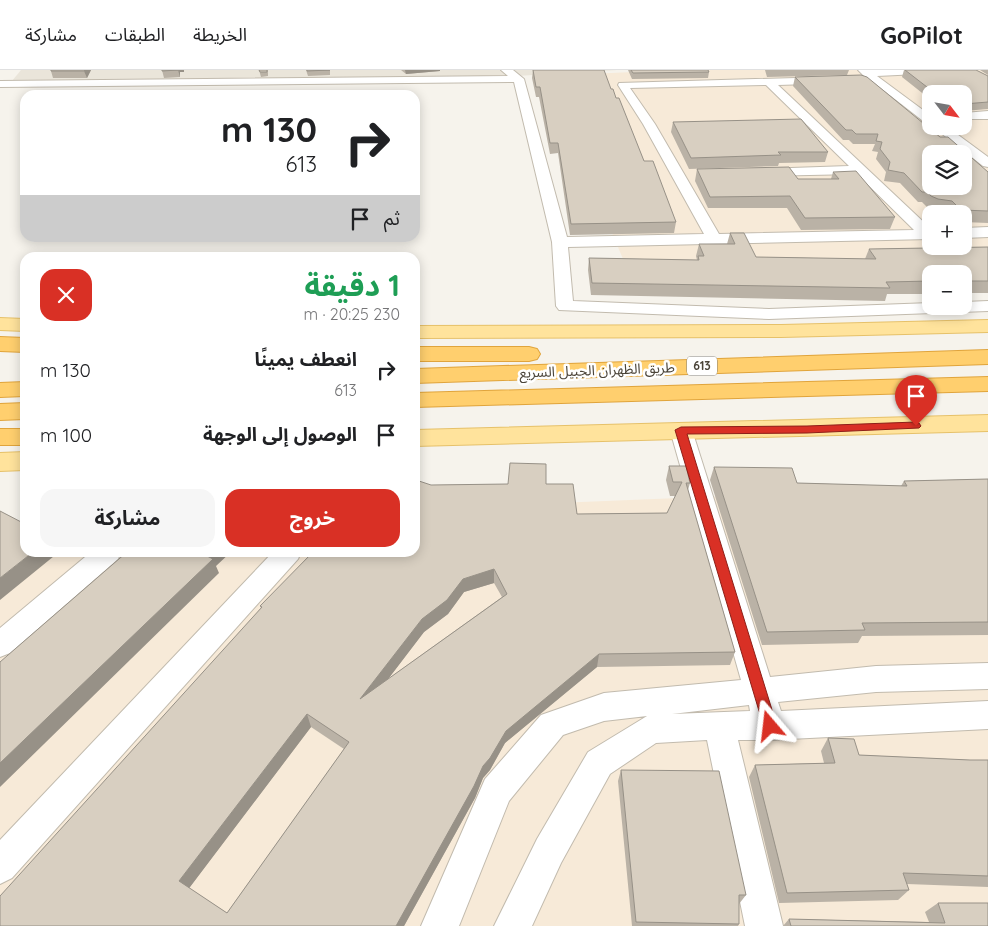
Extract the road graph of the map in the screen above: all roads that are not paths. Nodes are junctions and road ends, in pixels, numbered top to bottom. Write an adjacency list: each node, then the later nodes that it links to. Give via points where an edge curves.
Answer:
1 (8, 70): 9 (street)
2 (110, 70): 10 (street)
3 (394, 70): 7 (street)
4 (939, 70): 6 (street)
5 (512, 74): 7 (street); 27 (street)
6 (869, 74): 8 (street); 11 (street)
7 (405, 80): 10 (street)
8 (768, 81): 15 (street); 21 (street, via 623,85 654,124)
9 (0, 83): 10 (street)
10 (106, 83)
11 (922, 114)
12 (988, 115): 13 (street)
13 (972, 116)
14 (791, 121): 15 (street)
15 (810, 121): 18 (street)
16 (950, 135): 17 (street)
17 (988, 163)
18 (860, 170): 19 (street); 22 (street)
19 (745, 173)
20 (696, 174): 21 (street)
21 (677, 175): 26 (street)
22 (922, 228)
23 (988, 232): 24 (street)
24 (972, 233)
25 (922, 234): 26 (street)
26 (714, 238): 27 (street)
27 (560, 242): 28 (street, via 565,306 768,314)
28 (988, 306)
29 (0, 324): 30 (main road)
30 (20, 325)
31 (988, 326): 32 (main road, via 781,331)
32 (420, 332)
33 (0, 344): 34 (highway)
34 (20, 345)
35 (420, 354): 36 (highway)
36 (984, 357): 37 (highway, طريق الظهران الجبيل السريع / 613)
37 (420, 376)
38 (988, 384): 41 (highway, طريق الظهران الجبيل السريع / 613)
39 (20, 389): 40 (highway)
40 (0, 390)
41 (420, 400)
42 (20, 411): 43 (highway)
43 (0, 412)
44 (988, 423): 45 (main road, via 807,430)
45 (681, 430): 48 (main road); 55 (street)
46 (0, 437): 47 (highway)
47 (20, 437)
48 (420, 438)
49 (20, 461): 50 (main road)
50 (0, 462)
51 (103, 557): 53 (street)
52 (284, 557): 59 (street)
53 (0, 645)
54 (988, 676): 55 (street, via 876,679)
55 (759, 691): 58 (street); 60 (street, via 604,707 552,725 497,790)
56 (988, 715): 58 (street)
57 (719, 725): 58 (street); 61 (street, via 651,729 599,763 549,851); 62 (street)
58 (770, 726)
59 (0, 866)
60 (440, 926)
61 (513, 926)
62 (764, 926)

